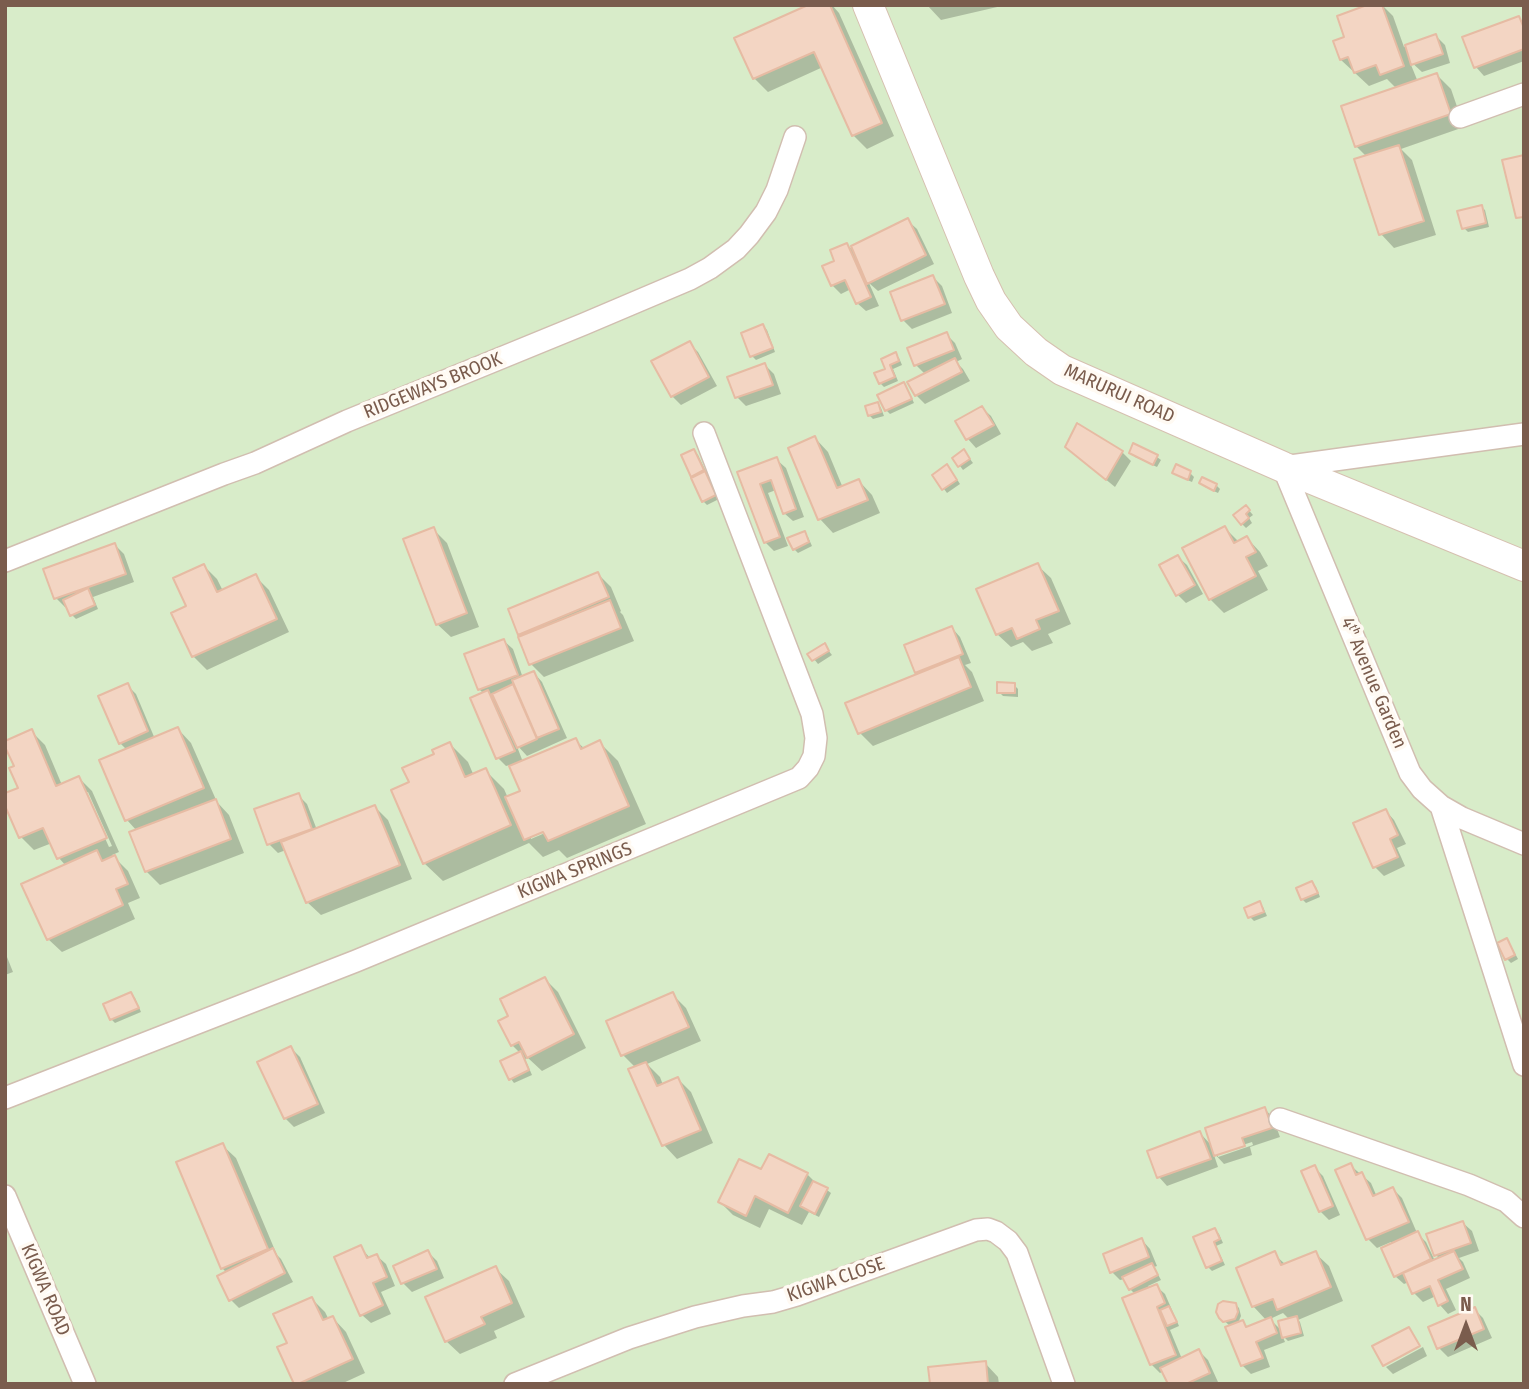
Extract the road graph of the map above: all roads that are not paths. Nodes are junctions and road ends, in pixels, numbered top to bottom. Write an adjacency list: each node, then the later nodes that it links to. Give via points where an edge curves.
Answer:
1 (868, 5): 7 (street, MARURUI ROAD, via 979,276 1009,327 1062,370)
2 (1524, 94): 3 (street)
3 (1460, 117)
4 (795, 137): 8 (street, RIDGEWAYS BROOK, via 777,190 755,228 736,249 690,279 255,463)
5 (704, 433): 13 (street, KIGWA SPRINGS, via 812,714 814,756 799,778 356,961)
6 (1524, 434): 7 (street)
7 (1283, 467): 9 (street, MARURUI ROAD); 10 (street, 4ᵗʰ Avenue Garden, via 1410,773)
8 (5, 561)
9 (1524, 566)
10 (1441, 806): 11 (street, 4ᵗʰ Avenue Garden); 12 (street)
11 (1524, 844)
12 (1524, 1065)
13 (5, 1098)
14 (1280, 1119): 16 (street, via 1469,1185 1506,1201)
15 (5, 1196): 17 (street, KIGWA ROAD)
16 (1524, 1217)
17 (85, 1384)
18 (515, 1384): 19 (street, KIGWA CLOSE, via 629,1338 695,1317 797,1295 988,1229 1008,1241 1017,1253)
19 (1064, 1384)

